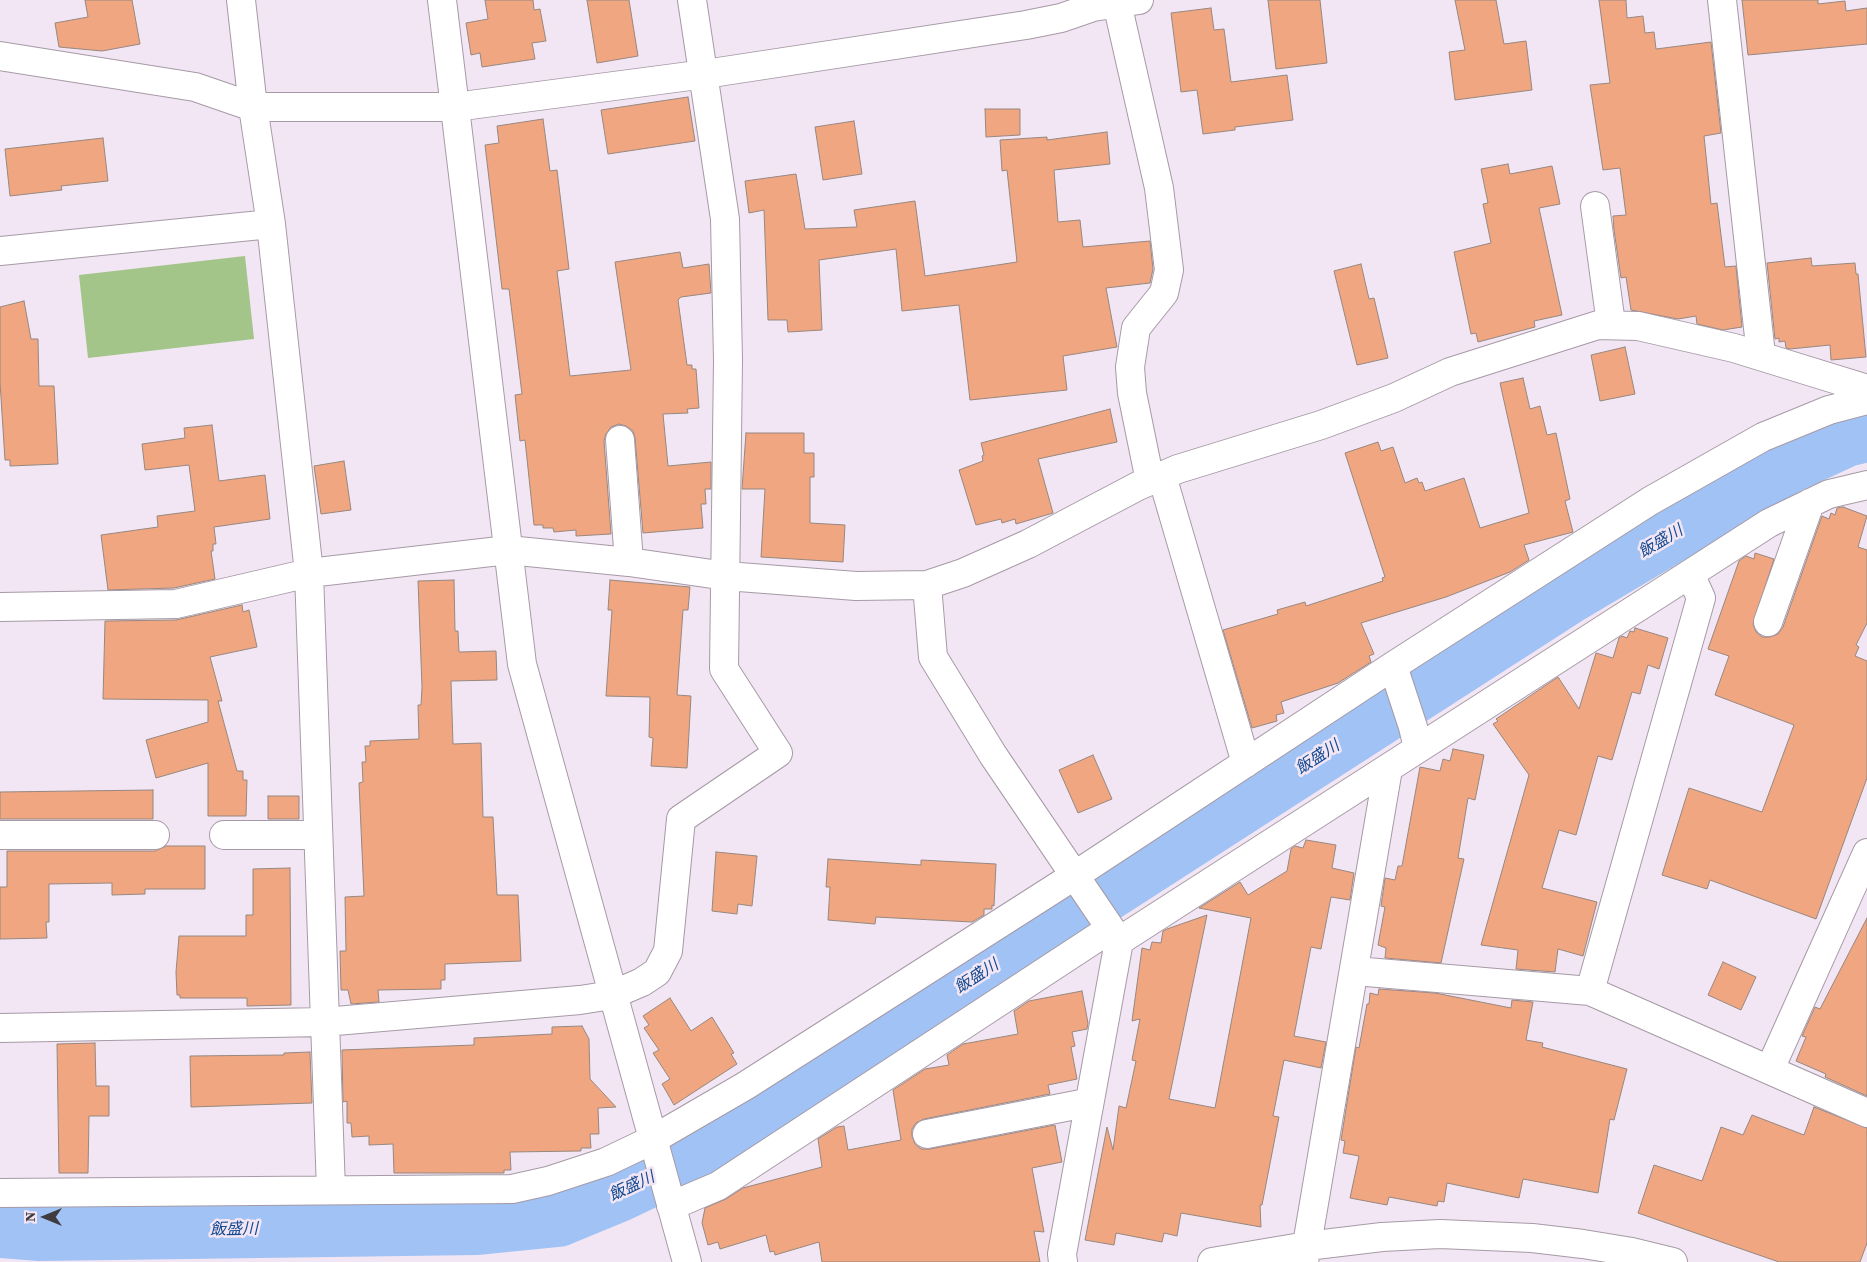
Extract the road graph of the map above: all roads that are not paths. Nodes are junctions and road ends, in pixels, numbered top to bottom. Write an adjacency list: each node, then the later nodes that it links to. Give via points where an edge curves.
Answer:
1 (241, 0): 8 (street)
2 (442, 0): 9 (street)
3 (692, 0): 7 (street)
4 (1722, 0): 14 (street)
5 (1110, 2): 7 (street, via 1026,25); 18 (street, via 1159,188 1169,270 1164,293 1136,328 1130,367 1132,393)
6 (0, 56): 8 (street, via 195,86)
7 (705, 74): 9 (street); 25 (street, via 725,219 728,360)
8 (253, 107): 9 (street); 11 (street)
9 (455, 107): 21 (street)
10 (1595, 206): 13 (street)
11 (271, 224): 12 (street); 23 (street)
12 (0, 251)
13 (1611, 324): 14 (street, via 1638,326); 18 (street, via 1598,325 1450,372 1321,426 1178,469)
14 (1761, 355): 15 (street)
15 (1867, 389)
16 (1867, 400): 29 (street, via 1829,410 1763,437 1710,466 1642,506)
17 (620, 440): 22 (street)
18 (1156, 479): 26 (street, via 1028,544); 31 (street)
19 (1867, 485): 20 (street, via 1829,494)
20 (1810, 503): 24 (street, via 1769,523); 28 (street)
21 (508, 550): 22 (street); 23 (street); 42 (street, via 522,664)
22 (629, 562): 25 (street)
23 (309, 573): 27 (street, via 176,604); 36 (street)
24 (1690, 574): 30 (street); 41 (street, via 1701,598)
25 (726, 576): 26 (street, via 856,586); 42 (street, via 724,669 778,753 680,820 668,950 657,972)
26 (926, 585): 38 (street, via 933,657)
27 (0, 607)
28 (1768, 622)
29 (1394, 671): 30 (street); 31 (street)
30 (1416, 737): 32 (street)
31 (1246, 763): 38 (street)
32 (1388, 769): 39 (street); 40 (street)
33 (0, 835): 34 (street)
34 (155, 835)
35 (224, 835): 36 (street)
36 (317, 836): 43 (street)
37 (1867, 853): 45 (street)
38 (1075, 878): 39 (street); 49 (street)
39 (1113, 932): 46 (street); 52 (street, via 718,1186)
40 (1355, 971): 41 (street); 53 (street)
41 (1590, 991): 45 (street)
42 (612, 996): 43 (street); 49 (street)
43 (324, 1022): 44 (street); 50 (street)
44 (0, 1028)
45 (1770, 1068): 47 (street)
46 (1089, 1106): 48 (street, via 1081,1104); 55 (street)
47 (1867, 1113)
48 (927, 1134)
49 (653, 1144): 50 (street, via 548,1181 512,1189); 52 (street)
50 (331, 1190): 51 (street)
51 (0, 1193)
52 (670, 1202): 54 (street)
53 (1305, 1254): 56 (street); 57 (street, via 1382,1237 1486,1235 1583,1244)
54 (687, 1262)
55 (1063, 1262)
56 (1212, 1262)
57 (1673, 1262)

